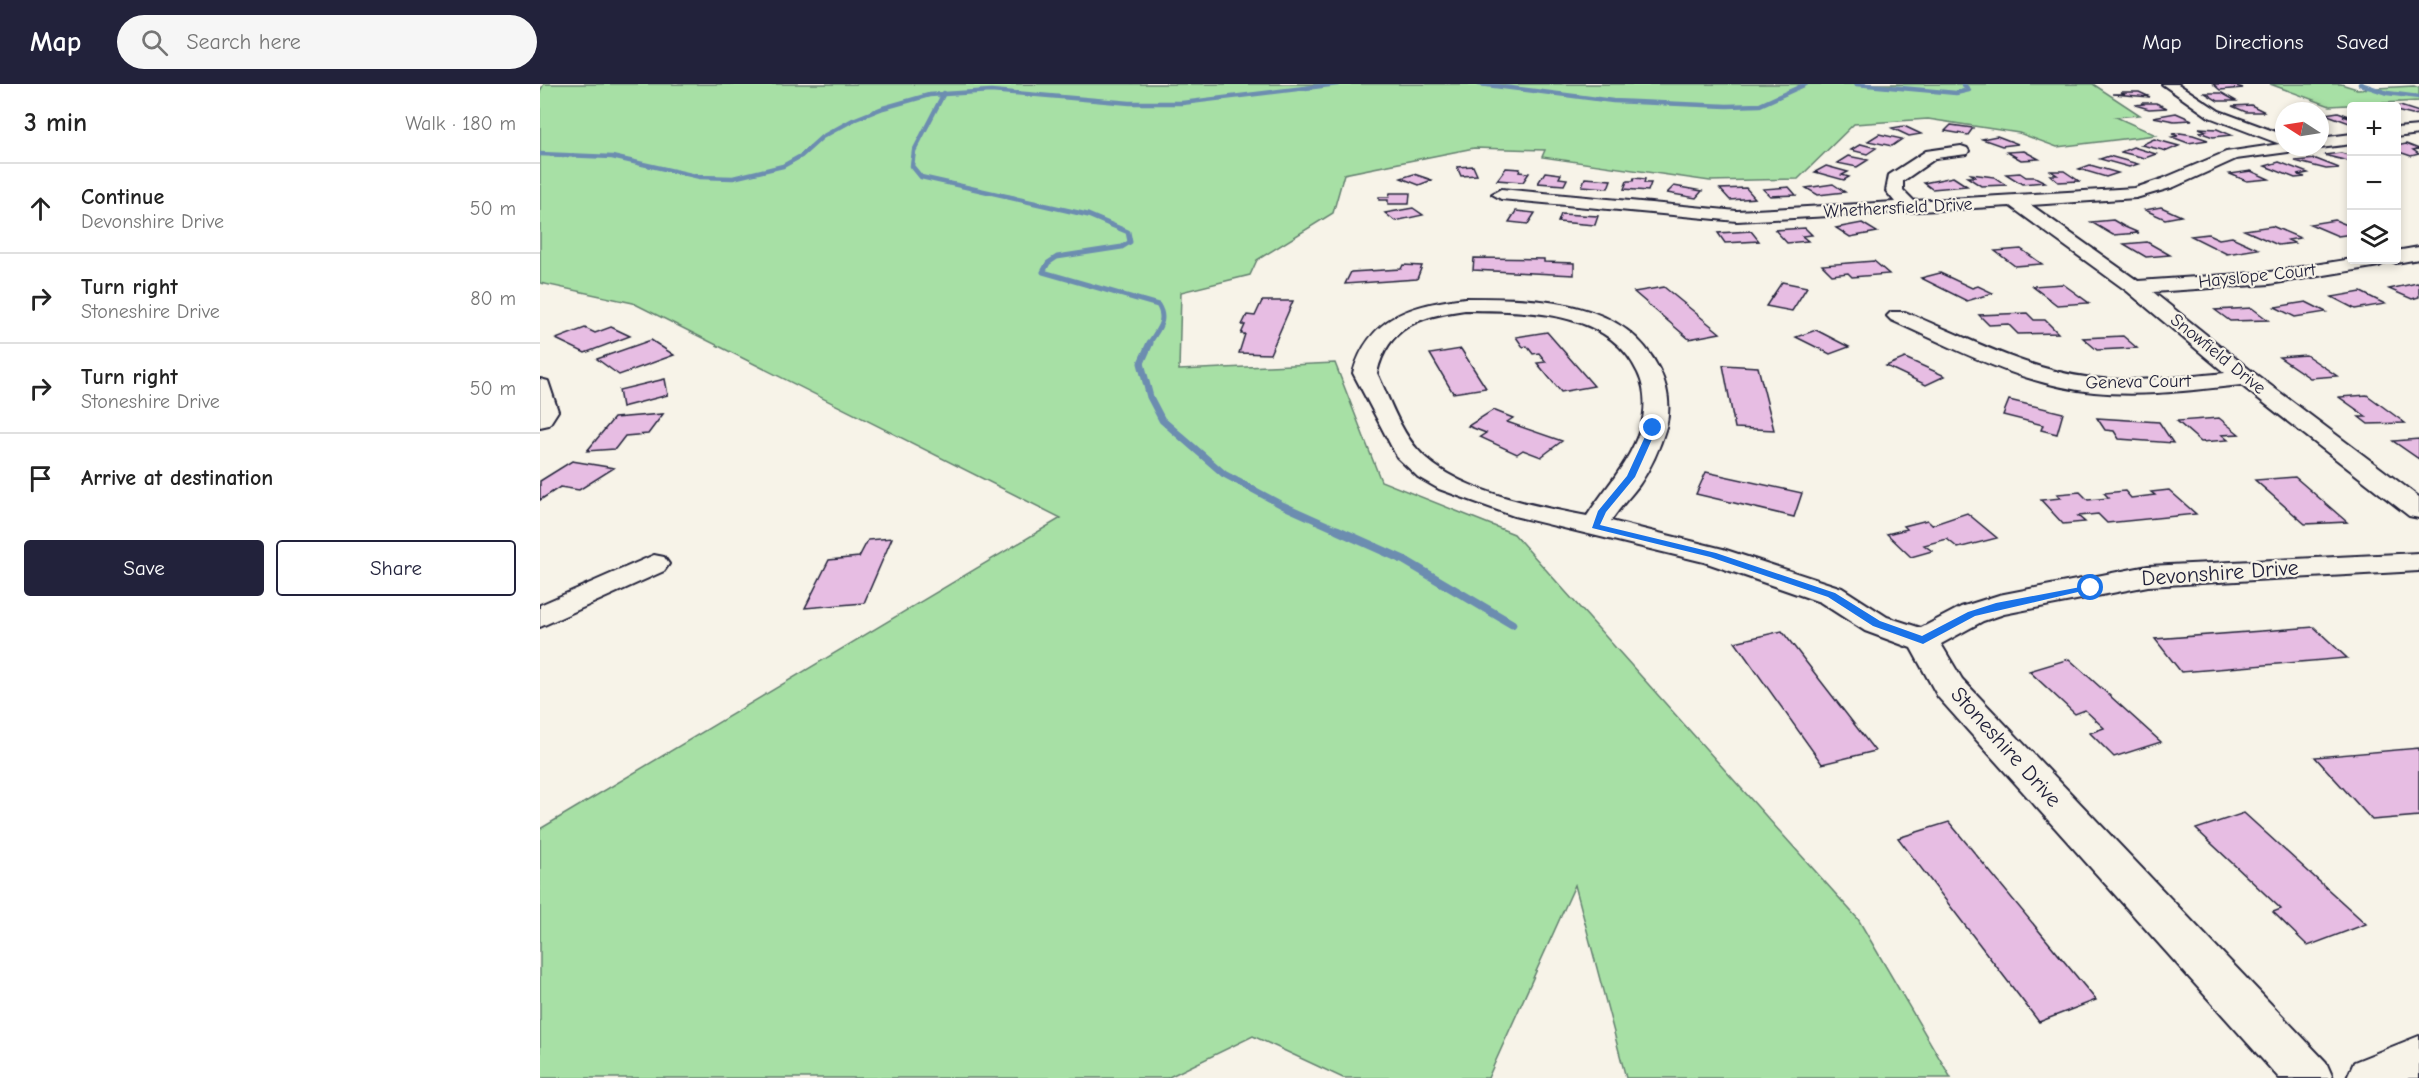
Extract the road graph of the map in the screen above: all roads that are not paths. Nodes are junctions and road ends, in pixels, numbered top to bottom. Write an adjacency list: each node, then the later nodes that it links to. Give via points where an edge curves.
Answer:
1 (2169, 84): 4 (street, via 2214,114)
2 (2419, 130): 3 (street)
3 (2401, 132)
4 (2275, 137)
5 (2347, 140): 6 (street)
6 (2329, 142)
7 (2275, 149): 10 (street, Whethersfield Drive, via 2232,155 2136,193)
8 (1961, 151): 11 (street, via 1932,154 1895,179 1894,191)
9 (1502, 194): 11 (street, Whethersfield Drive, via 1737,216)
10 (2014, 201): 11 (street, Whethersfield Drive); 15 (street, Snowfield Drive)
11 (1910, 207)
12 (2419, 253): 13 (street)
13 (2401, 256)
14 (2355, 264): 15 (street, Hayslope Court, via 2270,278)
15 (2134, 287): 17 (street, Snowfield Drive)
16 (1898, 316): 17 (street, Geneva Court, via 1991,358 2074,383 2139,385)
17 (2246, 378): 20 (street, Snowfield Drive)
18 (540, 386): 19 (street, via 546,411)
19 (540, 420)
20 (2419, 510)
21 (1595, 526): 21 (street, via 1505,505 1442,481 1410,458 1365,373 1367,359 1387,328 1441,307 1496,304 1560,309 1609,328 1644,357 1658,402 1653,428 1631,477 1602,511); 25 (street, via 1713,555 1831,595 1876,624)
22 (2419, 562): 25 (street, Devonshire Drive, via 2148,576 1999,605 1972,614)
23 (654, 564): 24 (street)
24 (540, 617)
25 (1923, 640): 27 (street, Stoneshire Drive, via 1950,688)
26 (2419, 1059): 28 (street)
27 (2310, 1078)
28 (2370, 1078)

